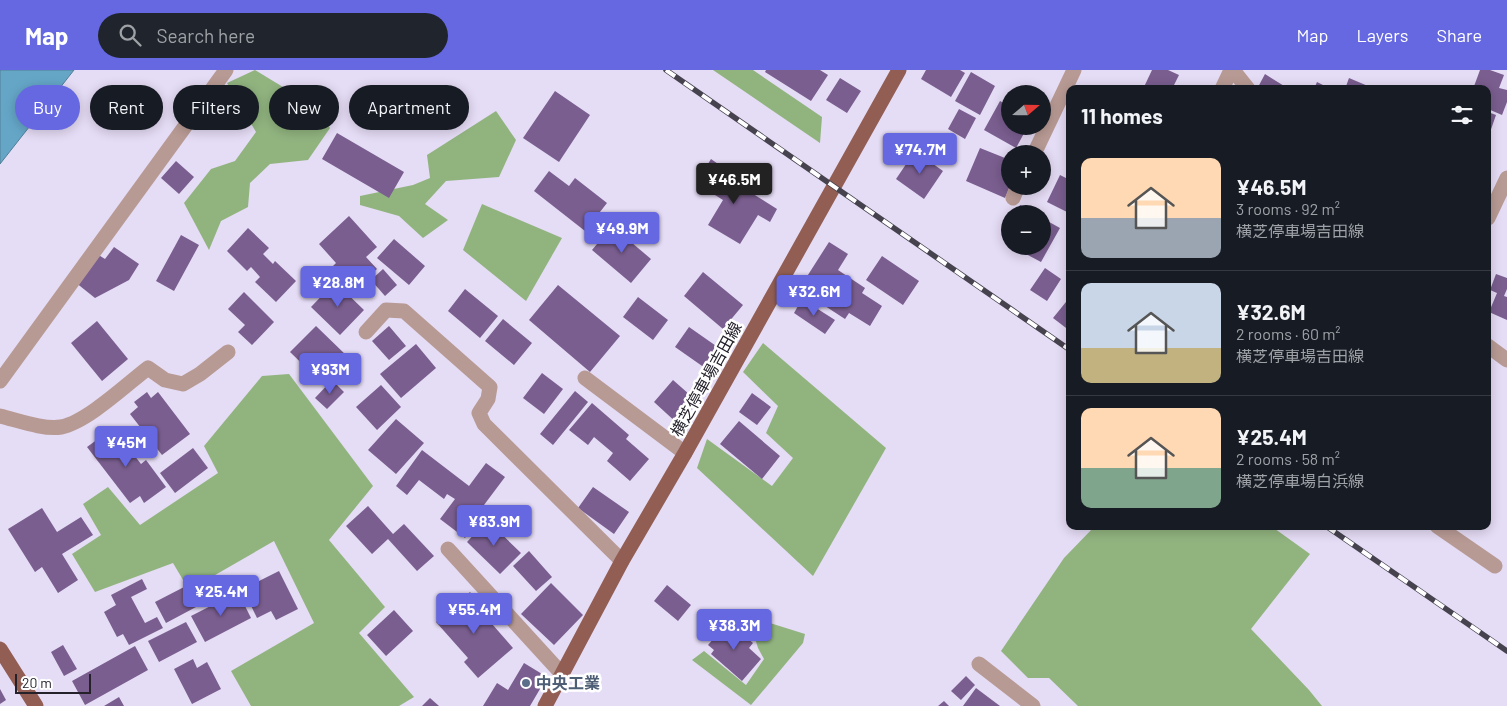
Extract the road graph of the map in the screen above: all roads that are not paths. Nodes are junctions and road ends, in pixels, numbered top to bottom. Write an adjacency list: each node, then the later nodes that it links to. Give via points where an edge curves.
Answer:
1 (226, 70): 17 (street)
2 (899, 70): 19 (main road, 横芝停車場吉田線)
3 (1074, 70): 5 (street)
4 (1232, 70): 6 (street); 7 (street)
5 (1067, 85)
6 (1224, 85)
7 (1245, 85)
8 (1066, 87): 9 (street)
9 (1038, 145)
10 (1507, 178): 11 (street)
11 (1491, 212)
12 (366, 332): 22 (street, via 386,310 404,312 490,386 488,398 479,413 484,424)
13 (228, 352): 18 (street, via 182,384 165,380 148,368 85,417 61,427)
14 (1491, 352): 15 (street)
15 (1507, 360)
16 (585, 378): 19 (street)
17 (0, 381)
18 (0, 416)
19 (685, 453): 22 (main road, 横芝停車場吉田線)
20 (1443, 530): 23 (street)
21 (448, 548): 26 (street)
22 (622, 561): 26 (main road, 横芝停車場吉田線)
23 (1495, 566)
24 (0, 649): 27 (main road)
25 (979, 664): 29 (street)
26 (562, 674): 28 (main road, 横芝停車場吉田線)
27 (36, 706)
28 (544, 706)
29 (1033, 706)

